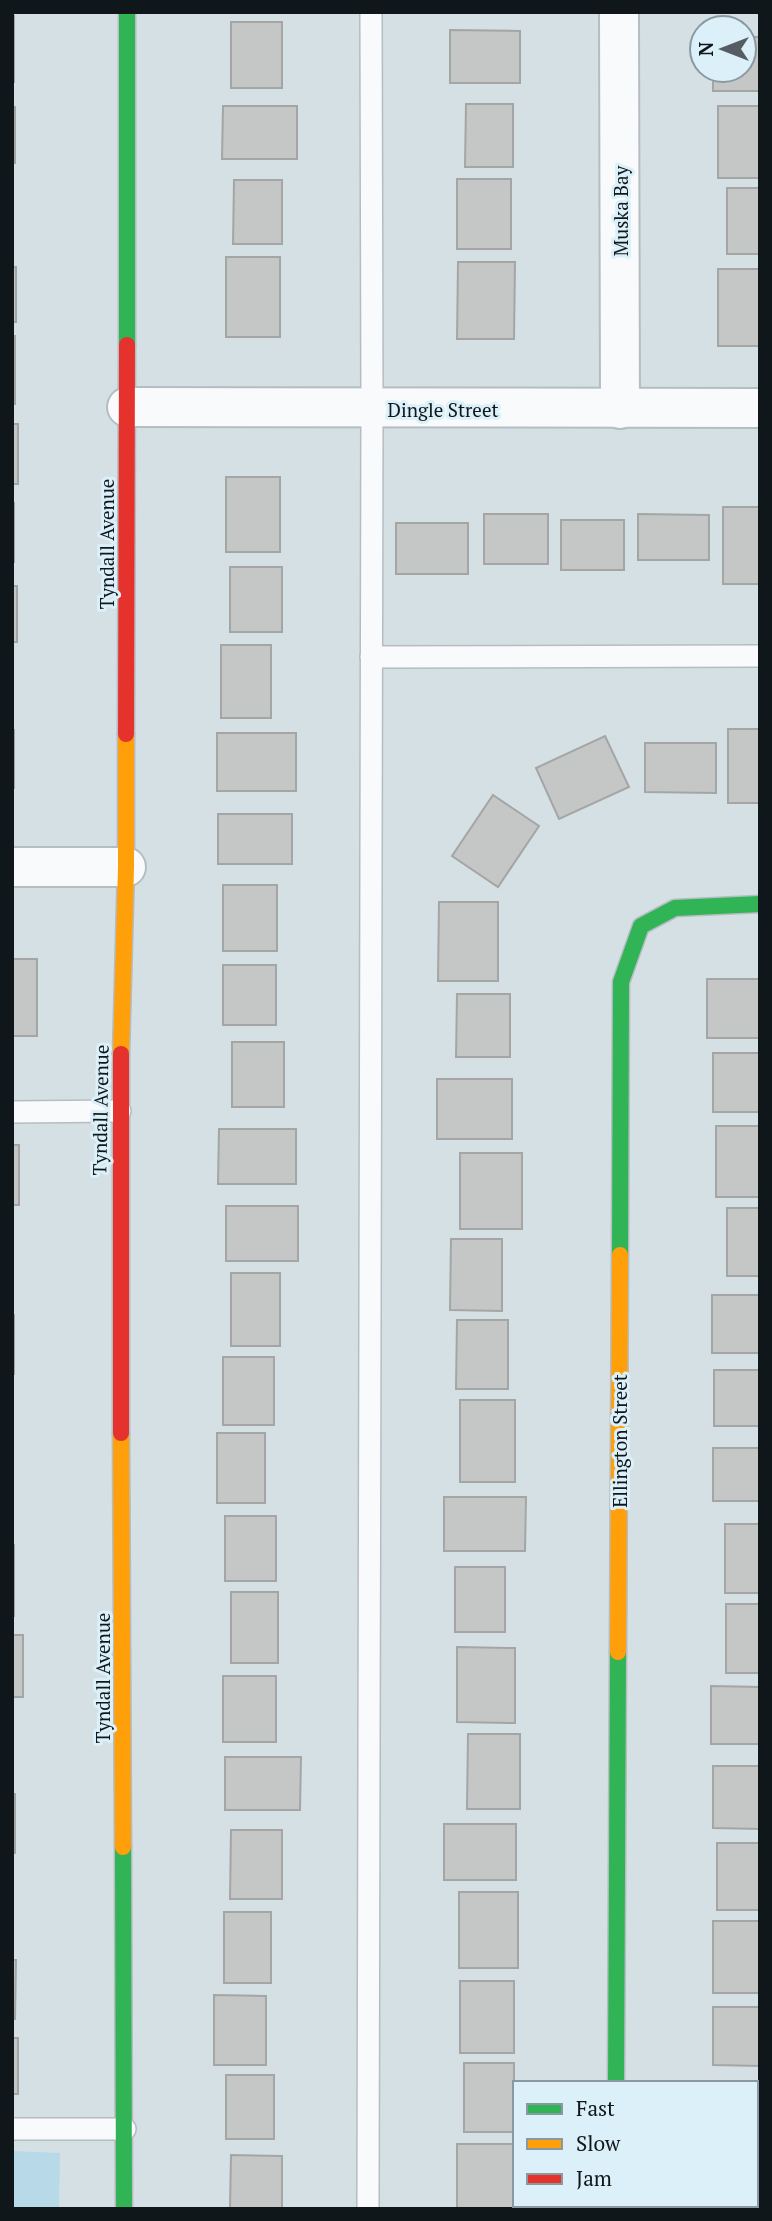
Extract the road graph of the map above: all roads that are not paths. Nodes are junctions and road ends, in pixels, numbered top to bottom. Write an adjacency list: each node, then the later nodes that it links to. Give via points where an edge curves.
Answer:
1 (127, 12): 4 (street, Tyndall Avenue)
2 (370, 12): 6 (lane)
3 (619, 12): 7 (street, Muska Bay)
4 (127, 407): 6 (street, Dingle Street); 11 (street, Tyndall Avenue)
5 (760, 408): 7 (street, Dingle Street)
6 (372, 409): 7 (street, Dingle Street); 9 (lane)
7 (620, 409)
8 (760, 656): 9 (lane)
9 (371, 657): 19 (lane)
10 (12, 867): 11 (street)
11 (126, 867): 13 (street, Tyndall Avenue)
12 (760, 904): 15 (street, Ellington Street, via 675,908 640,926 621,982)
13 (120, 1111): 14 (lane); 17 (street, Tyndall Avenue)
14 (12, 1112)
15 (616, 2081)
16 (12, 2129): 17 (lane)
17 (125, 2129): 18 (street, Tyndall Avenue)
18 (124, 2209)
19 (368, 2209)

